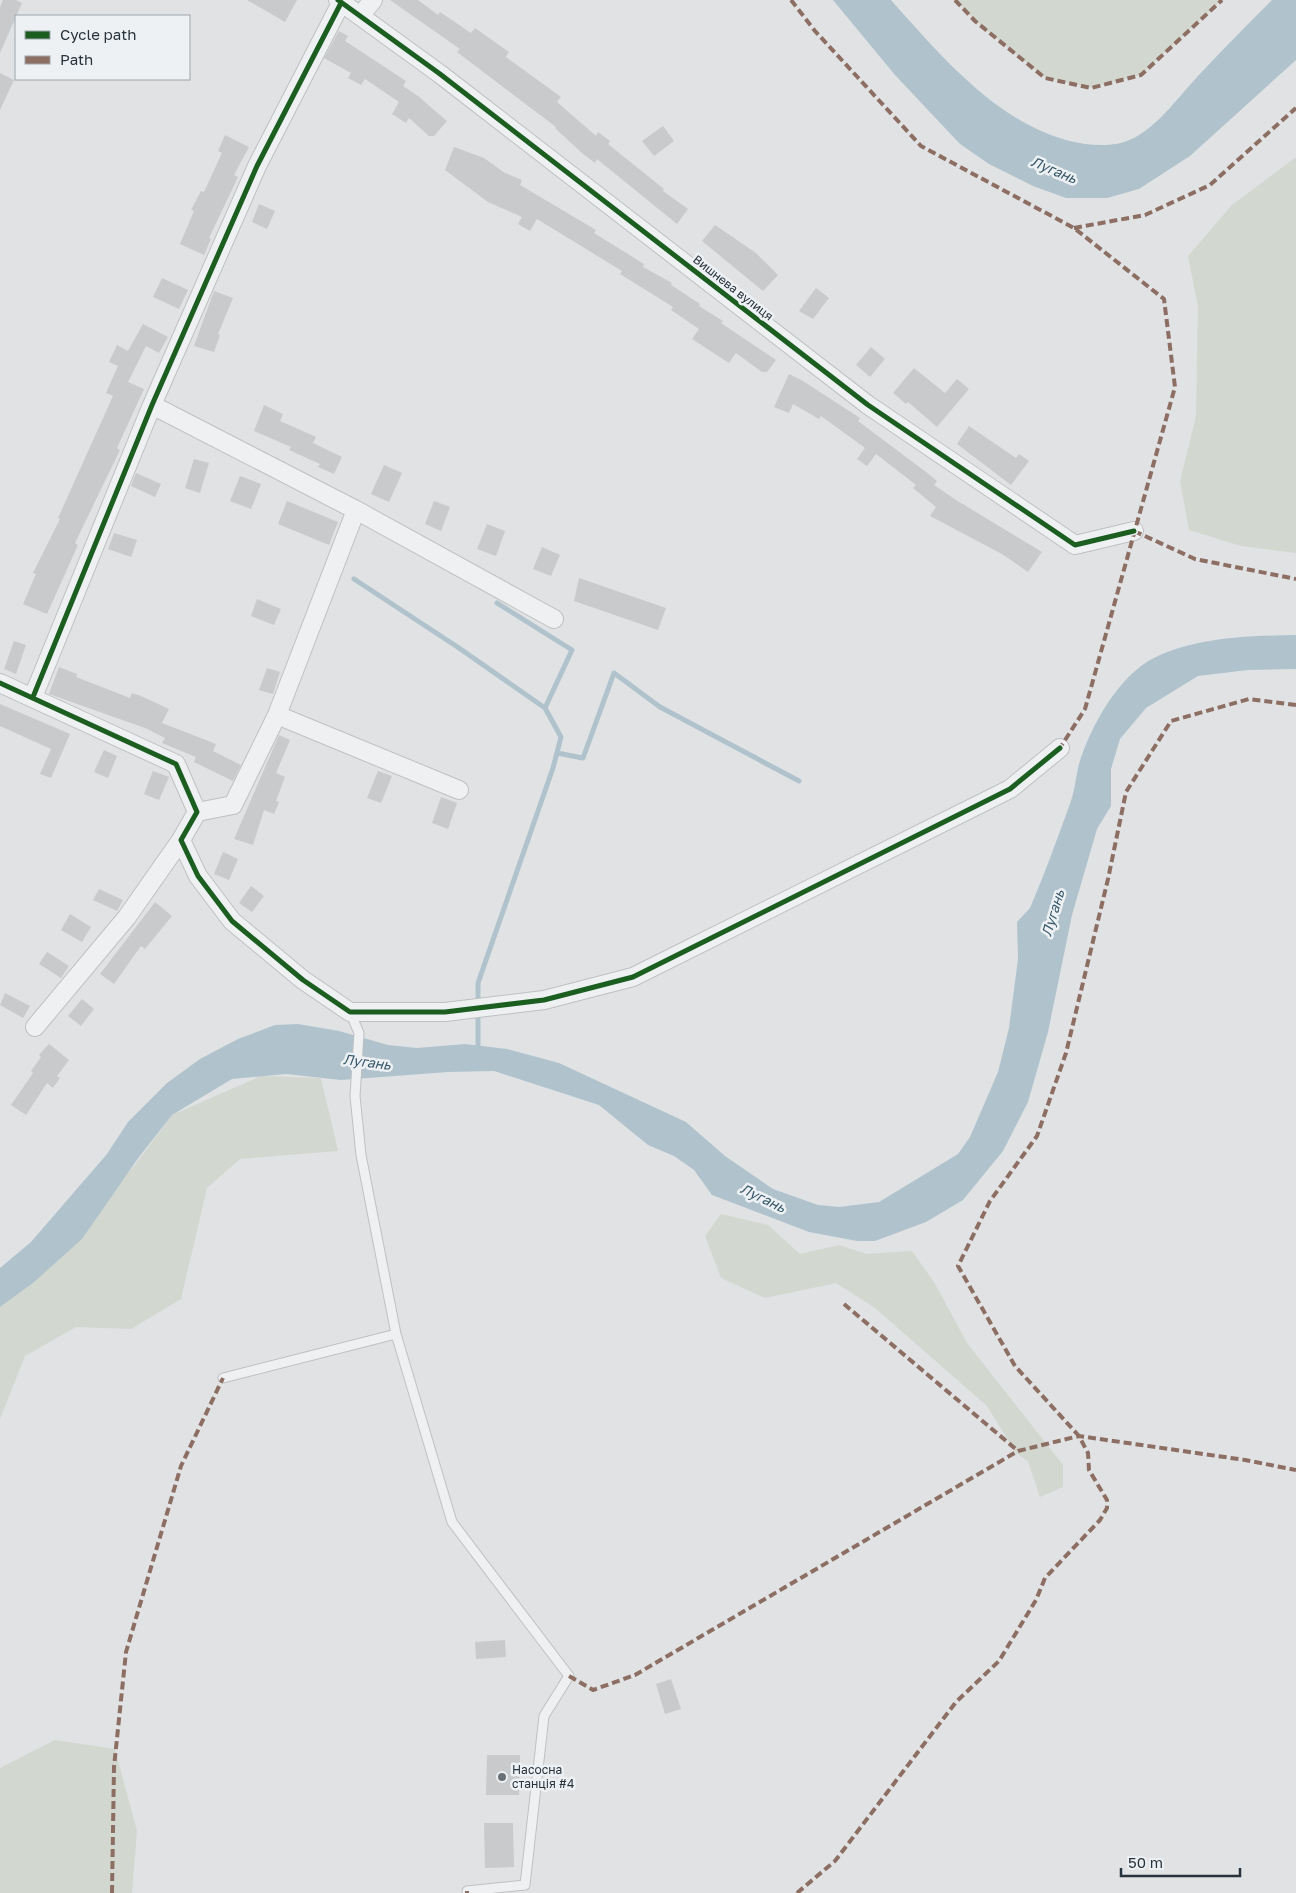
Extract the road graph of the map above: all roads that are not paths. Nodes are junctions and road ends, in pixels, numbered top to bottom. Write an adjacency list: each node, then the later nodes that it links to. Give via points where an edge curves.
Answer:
1 (373, 0): 3 (street)
2 (340, 1): 3 (street, Вишнева вулиця); 4 (street, via 257,166)
3 (360, 16): 6 (street, Вишнева вулиця, via 440,74 868,405 1075,545)
4 (152, 405): 5 (street); 9 (street)
5 (356, 510): 7 (street); 10 (street)
6 (1134, 531)
7 (554, 619)
8 (0, 683): 9 (street)
9 (33, 698): 13 (street, via 176,764)
10 (276, 715): 12 (street); 13 (street, via 233,805)
11 (1060, 748): 15 (street, via 1010,790 633,977 544,1000 514,1004 445,1012)
12 (459, 790)
13 (197, 812): 14 (street)
14 (181, 840): 15 (street, via 198,876 232,921 303,980); 16 (street, via 127,917)
15 (350, 1012): 17 (lane, via 359,1033 355,1096 361,1155)
16 (35, 1027)
17 (396, 1334): 18 (lane); 19 (lane, via 452,1522 568,1676 544,1716 526,1885)
18 (224, 1378)
19 (467, 1891)

